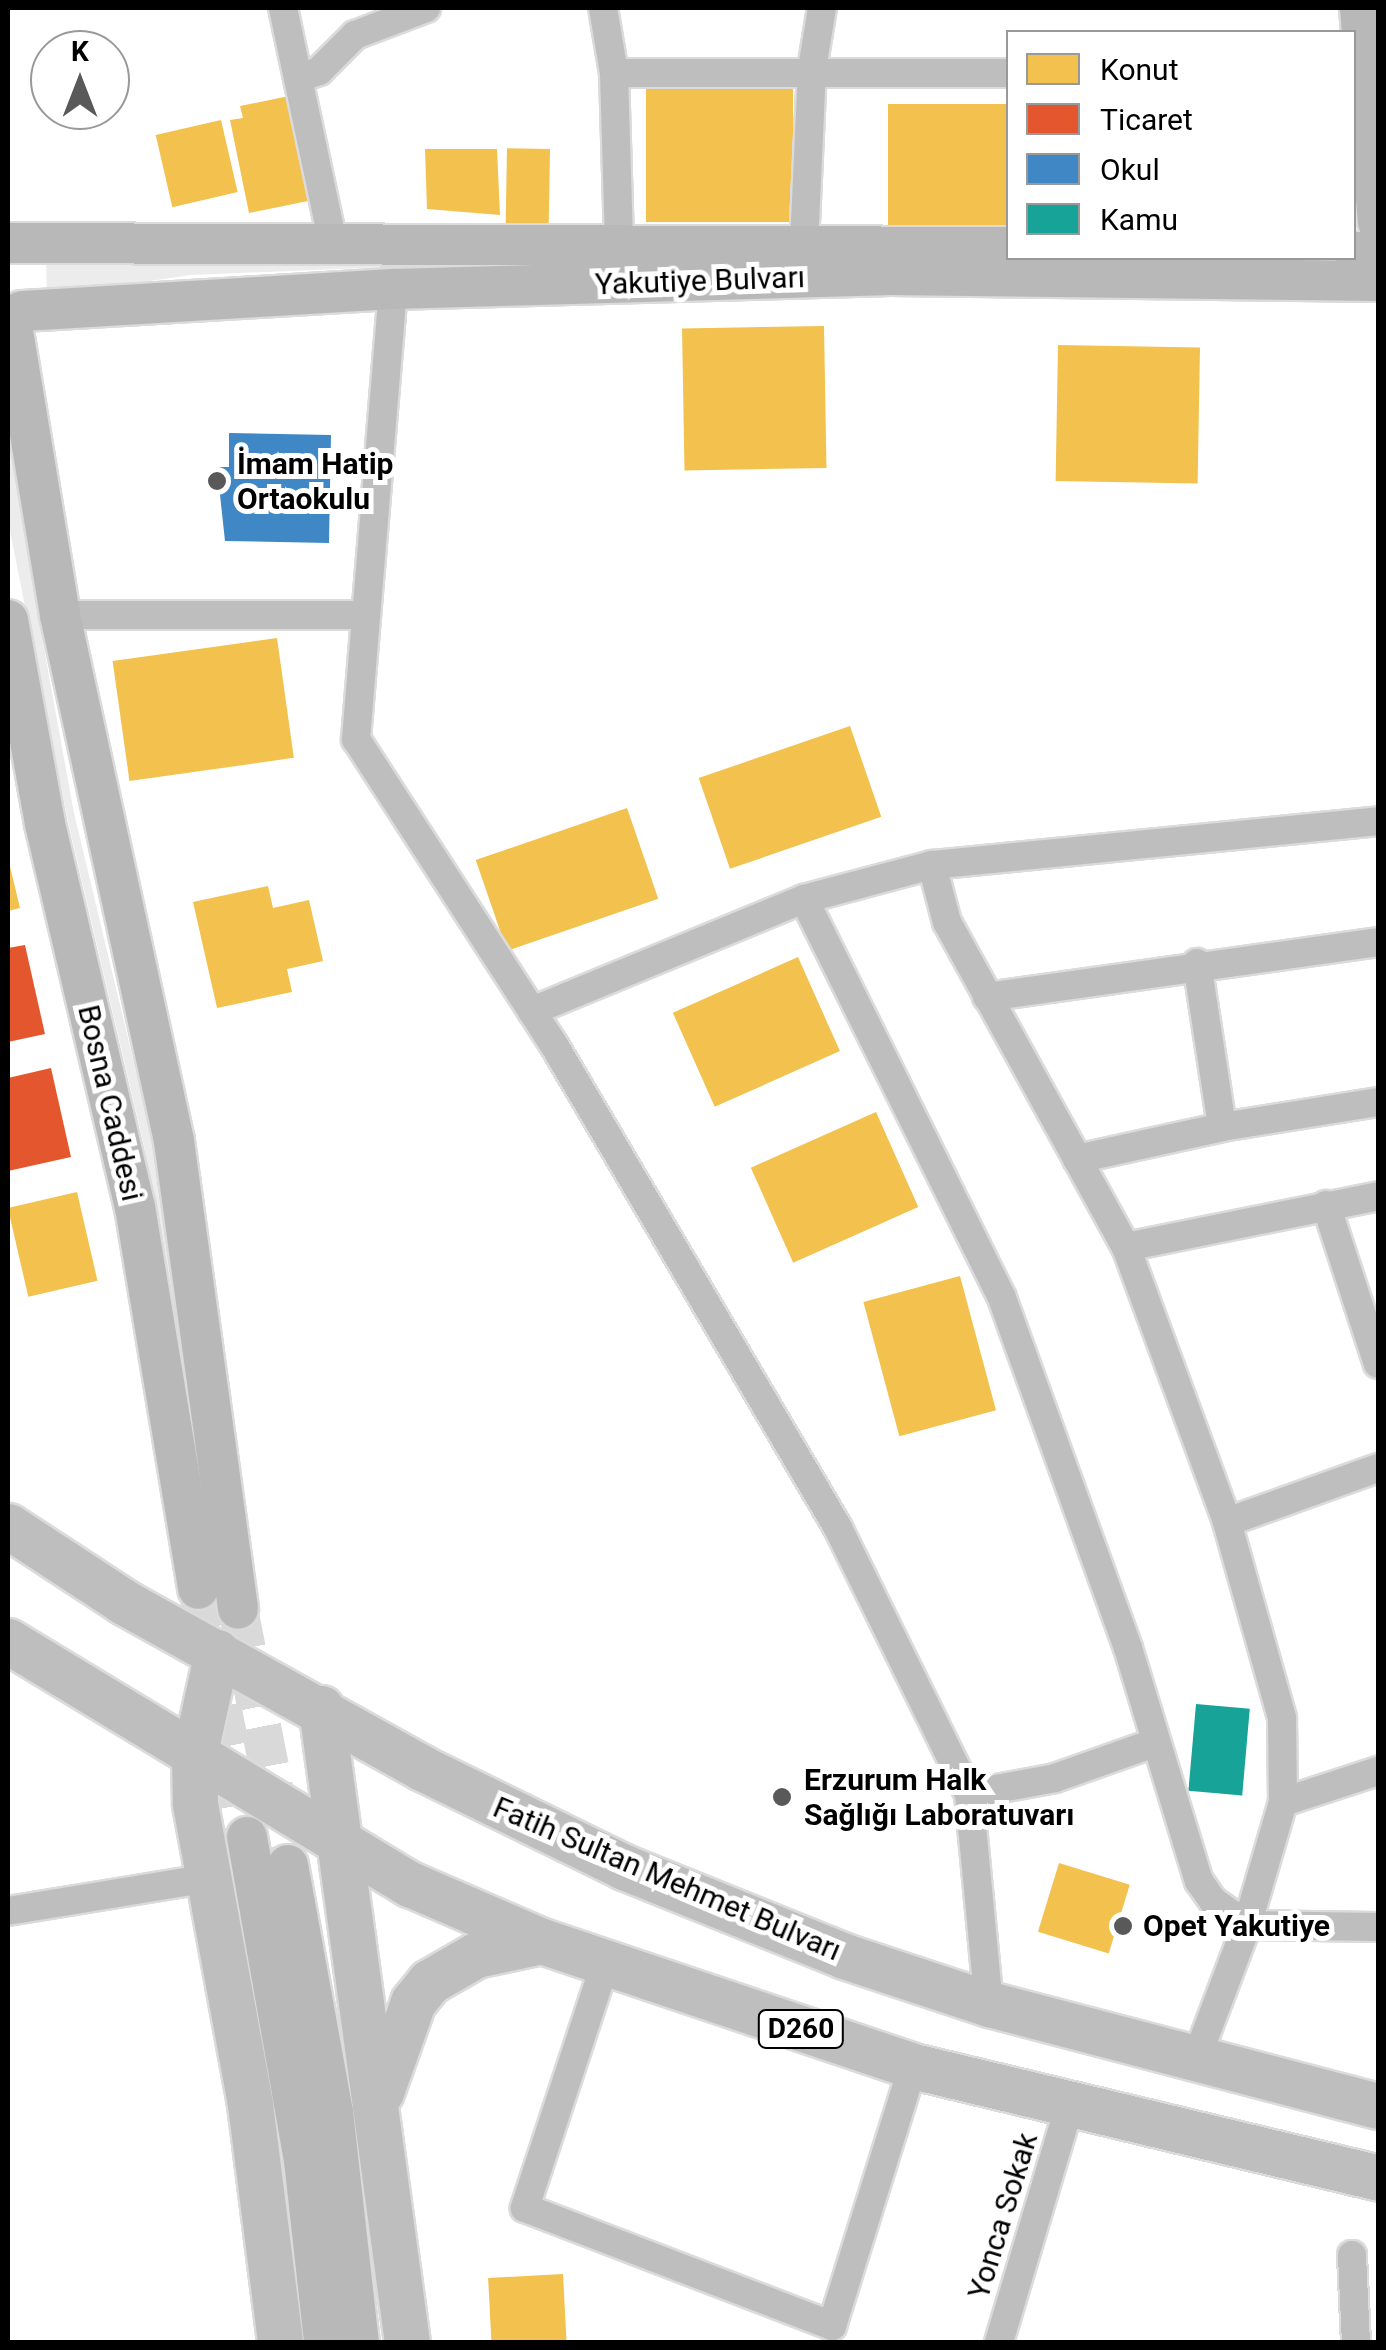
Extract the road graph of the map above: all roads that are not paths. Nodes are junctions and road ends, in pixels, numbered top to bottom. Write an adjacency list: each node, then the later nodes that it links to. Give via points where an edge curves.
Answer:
1 (283, 8): 10 (street)
2 (426, 8): 10 (street, via 355,35 319,71)
3 (603, 8): 8 (street)
4 (822, 8): 6 (street)
5 (1360, 8): 9 (main road)
6 (812, 68): 7 (street); 8 (street); 13 (street)
7 (1006, 72)
8 (614, 73): 14 (street)
9 (1360, 74): 11 (main road)
10 (298, 78): 15 (street)
11 (1378, 222)
12 (8, 244): 15 (main road, Yakutiye Bulvarı); 19 (main road, via 26,274)
13 (804, 245): 14 (main road, Yakutiye Bulvarı); 16 (main road, Yakutiye Bulvarı)
14 (619, 246): 15 (main road, Yakutiye Bulvarı)
15 (334, 247)
16 (1006, 247)
17 (1378, 281): 18 (main road, Yakutiye Bulvarı, via 891,275)
18 (393, 290): 19 (main road, Yakutiye Bulvarı); 21 (street)
19 (14, 322): 20 (main road)
20 (60, 615): 21 (street); 41 (main road, via 174,1141)
21 (364, 615): 29 (street, via 356,739)
22 (8, 620): 40 (main road, Bosna Caddesi, via 45,824 135,1207)
23 (1378, 822): 24 (street)
24 (932, 865): 25 (street); 28 (street, via 947,922)
25 (804, 898): 29 (street); 45 (street, via 1002,1298 1116,1612)
26 (1378, 942): 27 (street)
27 (1197, 963): 28 (street); 31 (street)
28 (987, 997): 32 (street)
29 (532, 1012): 48 (street, via 838,1528)
30 (1378, 1102): 31 (street)
31 (1222, 1126): 32 (street)
32 (1078, 1159): 35 (street)
33 (1378, 1196): 34 (street)
34 (1326, 1205): 35 (street); 36 (street)
35 (1126, 1247): 38 (street)
36 (1378, 1364)
37 (1378, 1468): 38 (street)
38 (1228, 1522): 49 (street, via 1282,1718)
39 (8, 1526): 43 (highway, Fatih Sultan Mehmet Bulvarı, via 124,1602)
40 (198, 1589)
41 (238, 1609)
42 (8, 1641): 46 (highway, D260)
43 (217, 1652): 44 (highway, Fatih Sultan Mehmet Bulvarı); 46 (highway)
44 (321, 1708): 51 (highway); 59 (highway, Fatih Sultan Mehmet Bulvarı, via 422,1768 624,1867 844,1956)
45 (1154, 1743): 48 (street, via 1055,1778); 55 (street, via 1199,1881 1213,1901)
46 (194, 1756): 51 (highway, D260); 53 (highway)
47 (1378, 1771): 49 (street)
48 (969, 1794): 59 (street)
49 (1283, 1802): 55 (street)
50 (247, 1837): 69 (main road, via 299,2122)
51 (342, 1844): 57 (highway, D260, via 410,1884); 62 (highway)
52 (288, 1865): 70 (main road, via 333,2112)
53 (209, 1878): 54 (street); 68 (highway, via 250,2104)
54 (8, 1911)
55 (1247, 1925): 56 (street); 60 (street)
56 (1378, 1927)
57 (542, 1940): 58 (highway, D260); 62 (highway, via 476,1955 428,1982 413,2002)
58 (605, 1964): 61 (highway, D260); 67 (street, via 525,2208)
59 (990, 2004): 60 (highway, Fatih Sultan Mehmet Bulvarı)
60 (1195, 2062): 63 (highway, Fatih Sultan Mehmet Bulvarı)
61 (913, 2066): 64 (highway, D260); 67 (street)
62 (378, 2098): 71 (highway)
63 (1378, 2106)
64 (1070, 2108): 65 (highway, D260); 72 (street, Yonca Sokak)
65 (1378, 2178)
66 (1352, 2255): 73 (street)
67 (829, 2334)
68 (280, 2342)
69 (324, 2342)
70 (359, 2342)
71 (407, 2342)
72 (999, 2342)
73 (1356, 2342)

